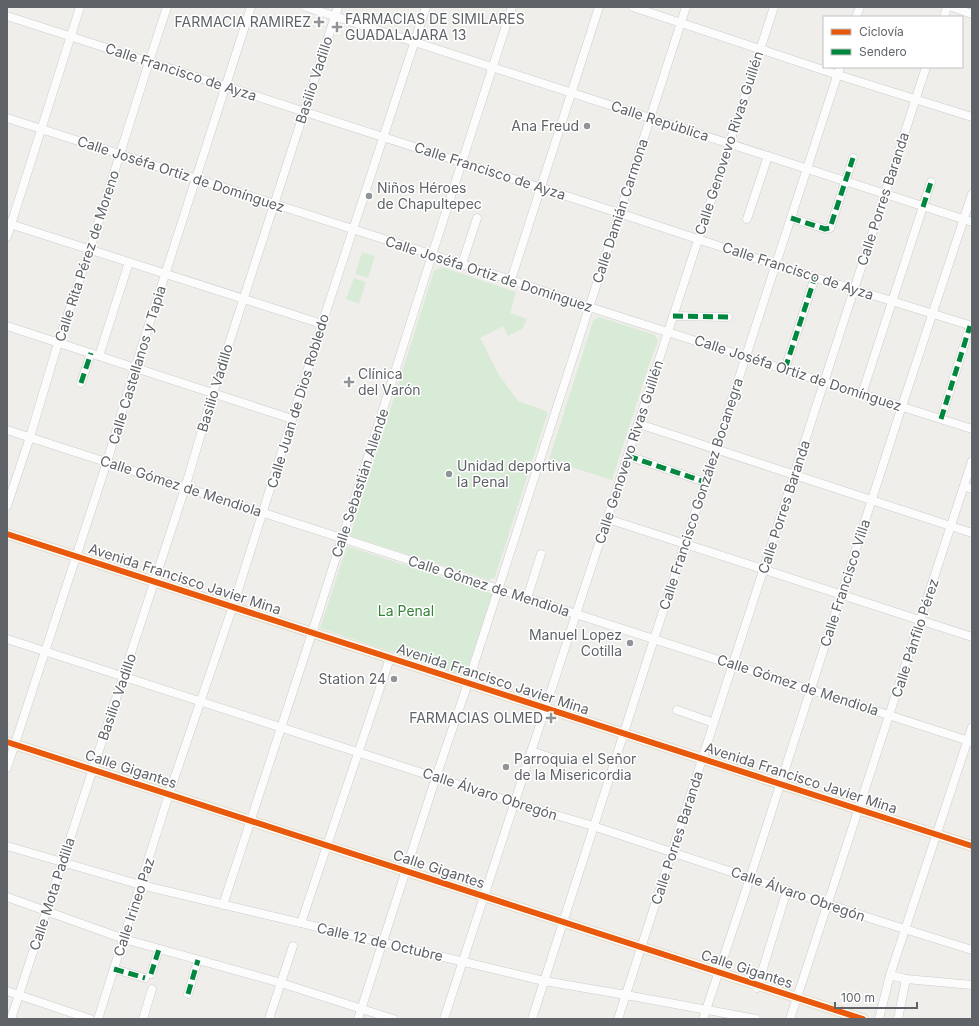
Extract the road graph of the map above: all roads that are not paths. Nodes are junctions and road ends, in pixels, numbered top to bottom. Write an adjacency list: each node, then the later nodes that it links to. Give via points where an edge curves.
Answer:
1 (80, 7): 17 (street)
2 (167, 7): 20 (street, Calle Rita Pérez de Moreno)
3 (251, 7): 26 (street, Calle Castellanos y Tapia)
4 (306, 7): 15 (street, Calle República)
5 (338, 7): 15 (street, Basilio Vadillo)
6 (426, 7): 18 (street, Calle Juan de Dios Robledo)
7 (512, 7): 21 (street, Calle Sebastián Allende)
8 (599, 7): 27 (street)
9 (633, 7): 16 (street)
10 (686, 7): 16 (street, Calle Damián Carmona)
11 (774, 7): 19 (street, Calle Genovevo Rivas Guillén)
12 (952, 7): 13 (street)
13 (972, 14)
14 (7, 16): 17 (street, Calle Francisco de Ayza)
15 (335, 16): 18 (street, Calle República); 29 (street, Basilio Vadillo)
16 (681, 22): 19 (street); 32 (street, Calle Damián Carmona)
17 (71, 36): 20 (street, Calle Francisco de Ayza); 33 (street)
18 (416, 42): 21 (street, Calle República); 34 (street, Calle Juan de Dios Robledo)
19 (759, 49): 22 (street); 35 (street, Calle Genovevo Rivas Guillén)
20 (148, 62): 26 (street, Calle Francisco de Ayza); 36 (street, Calle Rita Pérez de Moreno)
21 (492, 67): 27 (street, Calle República); 39 (street, Calle Sebastián Allende)
22 (823, 67)
23 (828, 68): 25 (street)
24 (926, 68): 28 (street, Calle Porres Baranda)
25 (839, 71): 28 (street); 40 (street, Calle Francisco González Bocanegra)
26 (226, 87): 29 (street, Calle Francisco de Ayza); 41 (street, Calle Castellanos y Tapia)
27 (572, 93): 32 (street, Calle República); 44 (street)
28 (915, 99): 30 (street); 45 (street, Calle Porres Baranda)
29 (304, 112): 34 (street, Calle Francisco de Ayza); 47 (street, Basilio Vadillo)
30 (972, 117)
31 (7, 118): 33 (street, Calle Joséfa Ortiz de Domínguez)
32 (650, 118): 35 (street, Calle República); 49 (street, Calle Damián Carmona)
33 (42, 129): 36 (street, Calle Joséfa Ortiz de Domínguez); 55 (street)
34 (383, 138): 39 (street, Calle Francisco de Ayza); 56 (street, Calle Juan de Dios Robledo)
35 (728, 144): 37 (street, Calle República); 58 (street, Calle Genovevo Rivas Guillén)
36 (120, 154): 41 (street, Calle Joséfa Ortiz de Domínguez); 59 (street, Calle Rita Pérez de Moreno)
37 (768, 156): 40 (street, Calle República); 52 (street)
38 (853, 158): 42 (street)
39 (462, 162): 44 (street, Calle Francisco de Ayza); 60 (street, Calle Sebastián Allende)
40 (807, 169): 42 (street, Calle República); 51 (street, Calle Francisco González Bocanegra)
41 (196, 179): 47 (street, Calle Joséfa Ortiz de Domínguez); 64 (street, Calle Castellanos y Tapia)
42 (845, 181): 45 (street, Calle República); 51 (street, via 830,228 825,229)
43 (931, 182): 48 (street)
44 (541, 188): 49 (street, Calle Francisco de Ayza); 66 (street)
45 (884, 194): 48 (street, Calle República); 67 (street, Calle Porres Baranda)
46 (972, 194): 53 (street, Calle Francisco Villa)
47 (274, 204): 56 (street, Calle Joséfa Ortiz de Domínguez); 68 (street, Basilio Vadillo)
48 (923, 206): 53 (street, Calle República); 69 (street)
49 (619, 212): 58 (street, Calle Francisco de Ayza); 70 (street, Calle Damián Carmona)
50 (477, 218): 62 (street)
51 (791, 218): 63 (street, Calle Francisco González Bocanegra)
52 (747, 219)
53 (964, 220): 54 (street, Calle República); 71 (street, Calle Francisco Villa)
54 (972, 222)
55 (9, 223): 57 (street); 59 (street)
56 (353, 229): 60 (street, Calle Joséfa Ortiz de Domínguez); 74 (street, Calle Juan de Dios Robledo)
57 (7, 238)
58 (698, 238): 63 (street, Calle Francisco de Ayza); 72 (street, Calle Genovevo Rivas Guillén)
59 (90, 249): 61 (street); 78 (street, Calle Rita Pérez de Moreno)
60 (432, 255): 62 (street, Calle Joséfa Ortiz de Domínguez); 110 (street, Calle Sebastián Allende)
61 (129, 262): 64 (street); 80 (street)
62 (462, 264): 66 (street, Calle Joséfa Ortiz de Domínguez)
63 (776, 265): 65 (street, Calle Francisco de Ayza); 81 (street, Calle Francisco González Bocanegra)
64 (166, 274): 68 (street); 82 (street, Calle Castellanos y Tapia)
65 (815, 277): 67 (street, Calle Francisco de Ayza); 83 (street)
66 (511, 280): 70 (street, Calle Joséfa Ortiz de Domínguez)
67 (854, 289): 69 (street, Calle Francisco de Ayza); 84 (street, Calle Porres Baranda)
68 (244, 299): 74 (street); 86 (street, Basilio Vadillo)
69 (892, 301): 71 (street, Calle Francisco de Ayza); 87 (street)
70 (589, 307): 77 (street, Calle Joséfa Ortiz de Domínguez); 116 (street, Calle Damián Carmona)
71 (932, 314): 76 (street, Calle Francisco de Ayza); 88 (street, Calle Francisco Villa)
72 (673, 316): 73 (street); 77 (street, Calle Genovevo Rivas Guillén)
73 (728, 316)
74 (322, 324): 89 (street, Calle Juan de Dios Robledo)
75 (7, 326): 78 (street)
76 (971, 326): 90 (street)
77 (668, 332): 81 (street, Calle Joséfa Ortiz de Domínguez); 91 (street, Calle Genovevo Rivas Guillén)
78 (58, 342): 79 (street); 94 (street, Calle Rita Pérez de Moreno)
79 (91, 353): 80 (street); 85 (street)
80 (99, 356): 82 (street)
81 (746, 356): 83 (street, Calle Joséfa Ortiz de Domínguez); 95 (street, Calle Francisco González Bocanegra)
82 (136, 368): 86 (street); 98 (street, Calle Castellanos y Tapia)
83 (785, 369): 84 (street, Calle Joséfa Ortiz de Domínguez)
84 (824, 382): 87 (street, Calle Joséfa Ortiz de Domínguez); 99 (street, Calle Porres Baranda)
85 (81, 383)
86 (213, 393): 89 (street); 102 (street, Basilio Vadillo)
87 (862, 394): 88 (street, Calle Joséfa Ortiz de Domínguez)
88 (902, 406): 90 (street, Calle Joséfa Ortiz de Domínguez); 103 (street, Calle Francisco Villa)
89 (292, 418): 105 (street, Calle Juan de Dios Robledo)
90 (941, 419): 92 (street, Calle Joséfa Ortiz de Domínguez)
91 (639, 424): 95 (street); 96 (street, Calle Genovevo Rivas Guillén)
92 (972, 429)
93 (7, 430): 94 (street, Calle Gómez de Mendiola)
94 (30, 437): 98 (street, Calle Gómez de Mendiola); 104 (street, Calle Rita Pérez de Moreno)
95 (716, 449): 99 (street); 100 (street, Calle Francisco González Bocanegra)
96 (628, 456): 100 (street); 106 (street, Calle Genovevo Rivas Guillén)
97 (972, 461): 101 (street, Calle Pánfilo Pérez)
98 (107, 462): 102 (street, Calle Gómez de Mendiola); 113 (street, Calle Castellanos y Tapia)
99 (794, 475): 103 (street); 114 (street, Calle Porres Baranda)
100 (705, 482): 111 (street, Calle Francisco González Bocanegra)
101 (968, 487): 107 (street, Calle Pánfilo Pérez)
102 (185, 488): 105 (street, Calle Gómez de Mendiola); 115 (street, Basilio Vadillo)
103 (872, 500): 107 (street); 117 (street, Calle Francisco Villa)
104 (7, 506)
105 (263, 513): 110 (street, Calle Gómez de Mendiola); 119 (street, Calle Juan de Dios Robledo)
106 (608, 519): 111 (street); 120 (street, Calle Genovevo Rivas Guillén)
107 (951, 526): 108 (street); 121 (street, Calle Pánfilo Pérez)
108 (972, 533)
109 (7, 534): 113 (main road, Avenida Francisco Javier Mina)
110 (342, 539): 116 (street, Calle Gómez de Mendiola); 122 (street, Calle Sebastián Allende)
111 (685, 544): 114 (street); 125 (street, Calle Francisco González Bocanegra)
112 (541, 554): 118 (street)
113 (76, 556): 115 (main road, Avenida Francisco Javier Mina); 126 (street, Calle Castellanos y Tapia)
114 (764, 570): 117 (street); 128 (street, Calle Porres Baranda)
115 (155, 582): 119 (main road, Avenida Francisco Javier Mina); 129 (street, Basilio Vadillo)
116 (498, 589): 118 (street, Calle Gómez de Mendiola); 130 (street, Calle Damián Carmona)
117 (842, 595): 121 (street); 131 (street, Calle Francisco Villa)
118 (527, 598): 120 (street, Calle Gómez de Mendiola)
119 (233, 607): 122 (main road, Avenida Francisco Javier Mina); 132 (street, Calle Juan de Dios Robledo)
120 (576, 614): 125 (street, Calle Gómez de Mendiola); 133 (street, Calle Genovevo Rivas Guillén)
121 (920, 620): 123 (street); 135 (street, Calle Pánfilo Pérez)
122 (312, 633): 127 (main road, Avenida Francisco Javier Mina); 137 (street, Calle Sebastián Allende)
123 (972, 637)
124 (7, 639): 126 (street, Calle Álvaro Obregón)
125 (654, 639): 128 (street, Calle Gómez de Mendiola); 139 (street, Calle Francisco González Bocanegra)
126 (44, 651): 129 (street, Calle Álvaro Obregón); 141 (street, Calle Castellanos y Tapia)
127 (390, 658): 130 (main road, Avenida Francisco Javier Mina); 142 (street)
128 (733, 664): 131 (street, Calle Gómez de Mendiola); 136 (street, Calle Porres Baranda)
129 (124, 677): 132 (street, Calle Álvaro Obregón); 147 (street, Basilio Vadillo)
130 (468, 683): 133 (main road, Avenida Francisco Javier Mina); 148 (street, Calle Damián Carmona)
131 (811, 690): 135 (street, Calle Gómez de Mendiola); 149 (street, Calle Francisco Villa)
132 (202, 702): 137 (street, Calle Álvaro Obregón); 150 (street, Calle Juan de Dios Robledo)
133 (545, 708): 139 (main road, Avenida Francisco Javier Mina); 143 (street, Calle Genovevo Rivas Guillén)
134 (678, 710): 136 (street)
135 (889, 715): 140 (street, Calle Gómez de Mendiola); 152 (street, Calle Pánfilo Pérez)
136 (714, 723): 144 (street, Calle Porres Baranda)
137 (281, 727): 142 (street, Calle Álvaro Obregón); 153 (street, Calle Sebastián Allende)
138 (972, 727): 140 (street)
139 (623, 734): 144 (main road, Avenida Francisco Javier Mina); 154 (street, Calle Francisco González Bocanegra)
140 (970, 741): 155 (street)
141 (11, 744): 146 (street, Calle Castellanos y Tapia); 147 (main road, Calle Gigantes)
142 (359, 752): 148 (street, Calle Álvaro Obregón); 157 (street)
143 (531, 752): 145 (street); 151 (street, Calle Genovevo Rivas Guillén)
144 (703, 759): 149 (main road, Avenida Francisco Javier Mina); 159 (street, Calle Porres Baranda)
145 (561, 760)
146 (7, 768)
147 (93, 770): 150 (main road, Calle Gigantes); 160 (street, Calle Mota Padilla)
148 (436, 777): 151 (street, Calle Álvaro Obregón); 161 (street, Calle Damián Carmona)
149 (780, 784): 152 (main road, Avenida Francisco Javier Mina); 162 (street, Calle Francisco Villa)
150 (169, 794): 153 (main road, Calle Gigantes); 163 (street, Calle Irineo Paz)
151 (515, 803): 154 (street, Calle Álvaro Obregón); 165 (street, Calle Genovevo Rivas Guillén)
152 (859, 810): 155 (main road, Avenida Francisco Javier Mina); 167 (street, Calle Pánfilo Pérez)
153 (250, 821): 157 (main road, Calle Gigantes); 168 (street, Calle Sebastián Allende)
154 (593, 826): 159 (street, Calle Álvaro Obregón); 170 (street, Calle Francisco González Bocanegra)
155 (937, 835): 158 (main road, Avenida Francisco Javier Mina); 172 (street)
156 (7, 846): 160 (street, Calle 12 de Octubre)
157 (327, 846): 161 (main road, Calle Gigantes); 171 (street)
158 (972, 846)
159 (673, 852): 162 (street, Calle Álvaro Obregón); 176 (street, Calle Porres Baranda)
160 (62, 863): 163 (street, Calle 12 de Octubre); 169 (street, Calle Mota Padilla)
161 (406, 871): 165 (main road, Calle Gigantes); 174 (street, Calle Damián Carmona)
162 (750, 878): 164 (street, Calle Álvaro Obregón); 182 (street, Calle Francisco Villa)
163 (141, 885): 168 (street, Calle 12 de Octubre); 173 (street, Calle Irineo Paz)
164 (787, 890): 167 (street, Calle Álvaro Obregón); 188 (street)
165 (484, 896): 170 (main road, Calle Gigantes); 180 (street, Calle Genovevo Rivas Guillén)
166 (7, 898): 169 (street)
167 (828, 904): 172 (street, Calle Álvaro Obregón); 194 (street, Calle Pánfilo Pérez)
168 (223, 905): 171 (street, Calle 12 de Octubre)
169 (46, 911): 173 (street); 193 (street, Calle Mota Padilla)
170 (562, 922): 176 (main road, Calle Gigantes); 185 (street, Calle Francisco González Bocanegra)
171 (301, 923): 174 (street, Calle 12 de Octubre)
172 (906, 929): 178 (street, Calle Álvaro Obregón); 183 (street)
173 (124, 939): 177 (street); 181 (street, Calle Irineo Paz)
174 (383, 943): 180 (street, Calle 12 de Octubre); 195 (street, Calle Damián Carmona)
175 (293, 946): 186 (street)
176 (641, 947): 182 (main road, Calle Gigantes); 192 (street, Calle Porres Baranda)
177 (159, 949): 179 (street); 181 (street, via 148,976)
178 (972, 950)
179 (198, 960): 186 (street); 191 (street)
180 (463, 962): 185 (street, Calle 12 de Octubre); 204 (street, Calle Genovevo Rivas Guillén)
181 (114, 969): 199 (street, Calle Irineo Paz)
182 (718, 972): 188 (main road, Calle Gigantes); 196 (street, Calle Francisco Villa)
183 (890, 975): 184 (street); 211 (street)
184 (906, 979): 187 (street); 212 (street)
185 (544, 981): 192 (street, Calle 12 de Octubre); 205 (street, Calle Francisco González Bocanegra)
186 (281, 983): 195 (street); 201 (street)
187 (972, 985)
188 (758, 986): 194 (main road, Calle Gigantes)
189 (152, 989): 200 (street)
190 (7, 991): 193 (street)
191 (188, 994)
192 (626, 994): 196 (street, Calle 12 de Octubre); 206 (street, Calle Porres Baranda)
193 (19, 995): 197 (street, Calle Mota Padilla); 198 (street)
194 (797, 997): 209 (street, Calle Pánfilo Pérez); 210 (main road, Calle Gigantes)
195 (361, 1008): 202 (street, Calle Damián Carmona); 203 (street)
196 (706, 1009): 207 (street, Calle Francisco Villa); 208 (street, Calle 12 de Octubre)
197 (12, 1019)
198 (90, 1019)
199 (98, 1019)
200 (144, 1019)
201 (269, 1019)
202 (358, 1019)
203 (394, 1019)
204 (444, 1019)
205 (532, 1019)
206 (618, 1019)
207 (703, 1019)
208 (756, 1019)
209 (790, 1019)
210 (863, 1019)
211 (879, 1019)
212 (898, 1019)

